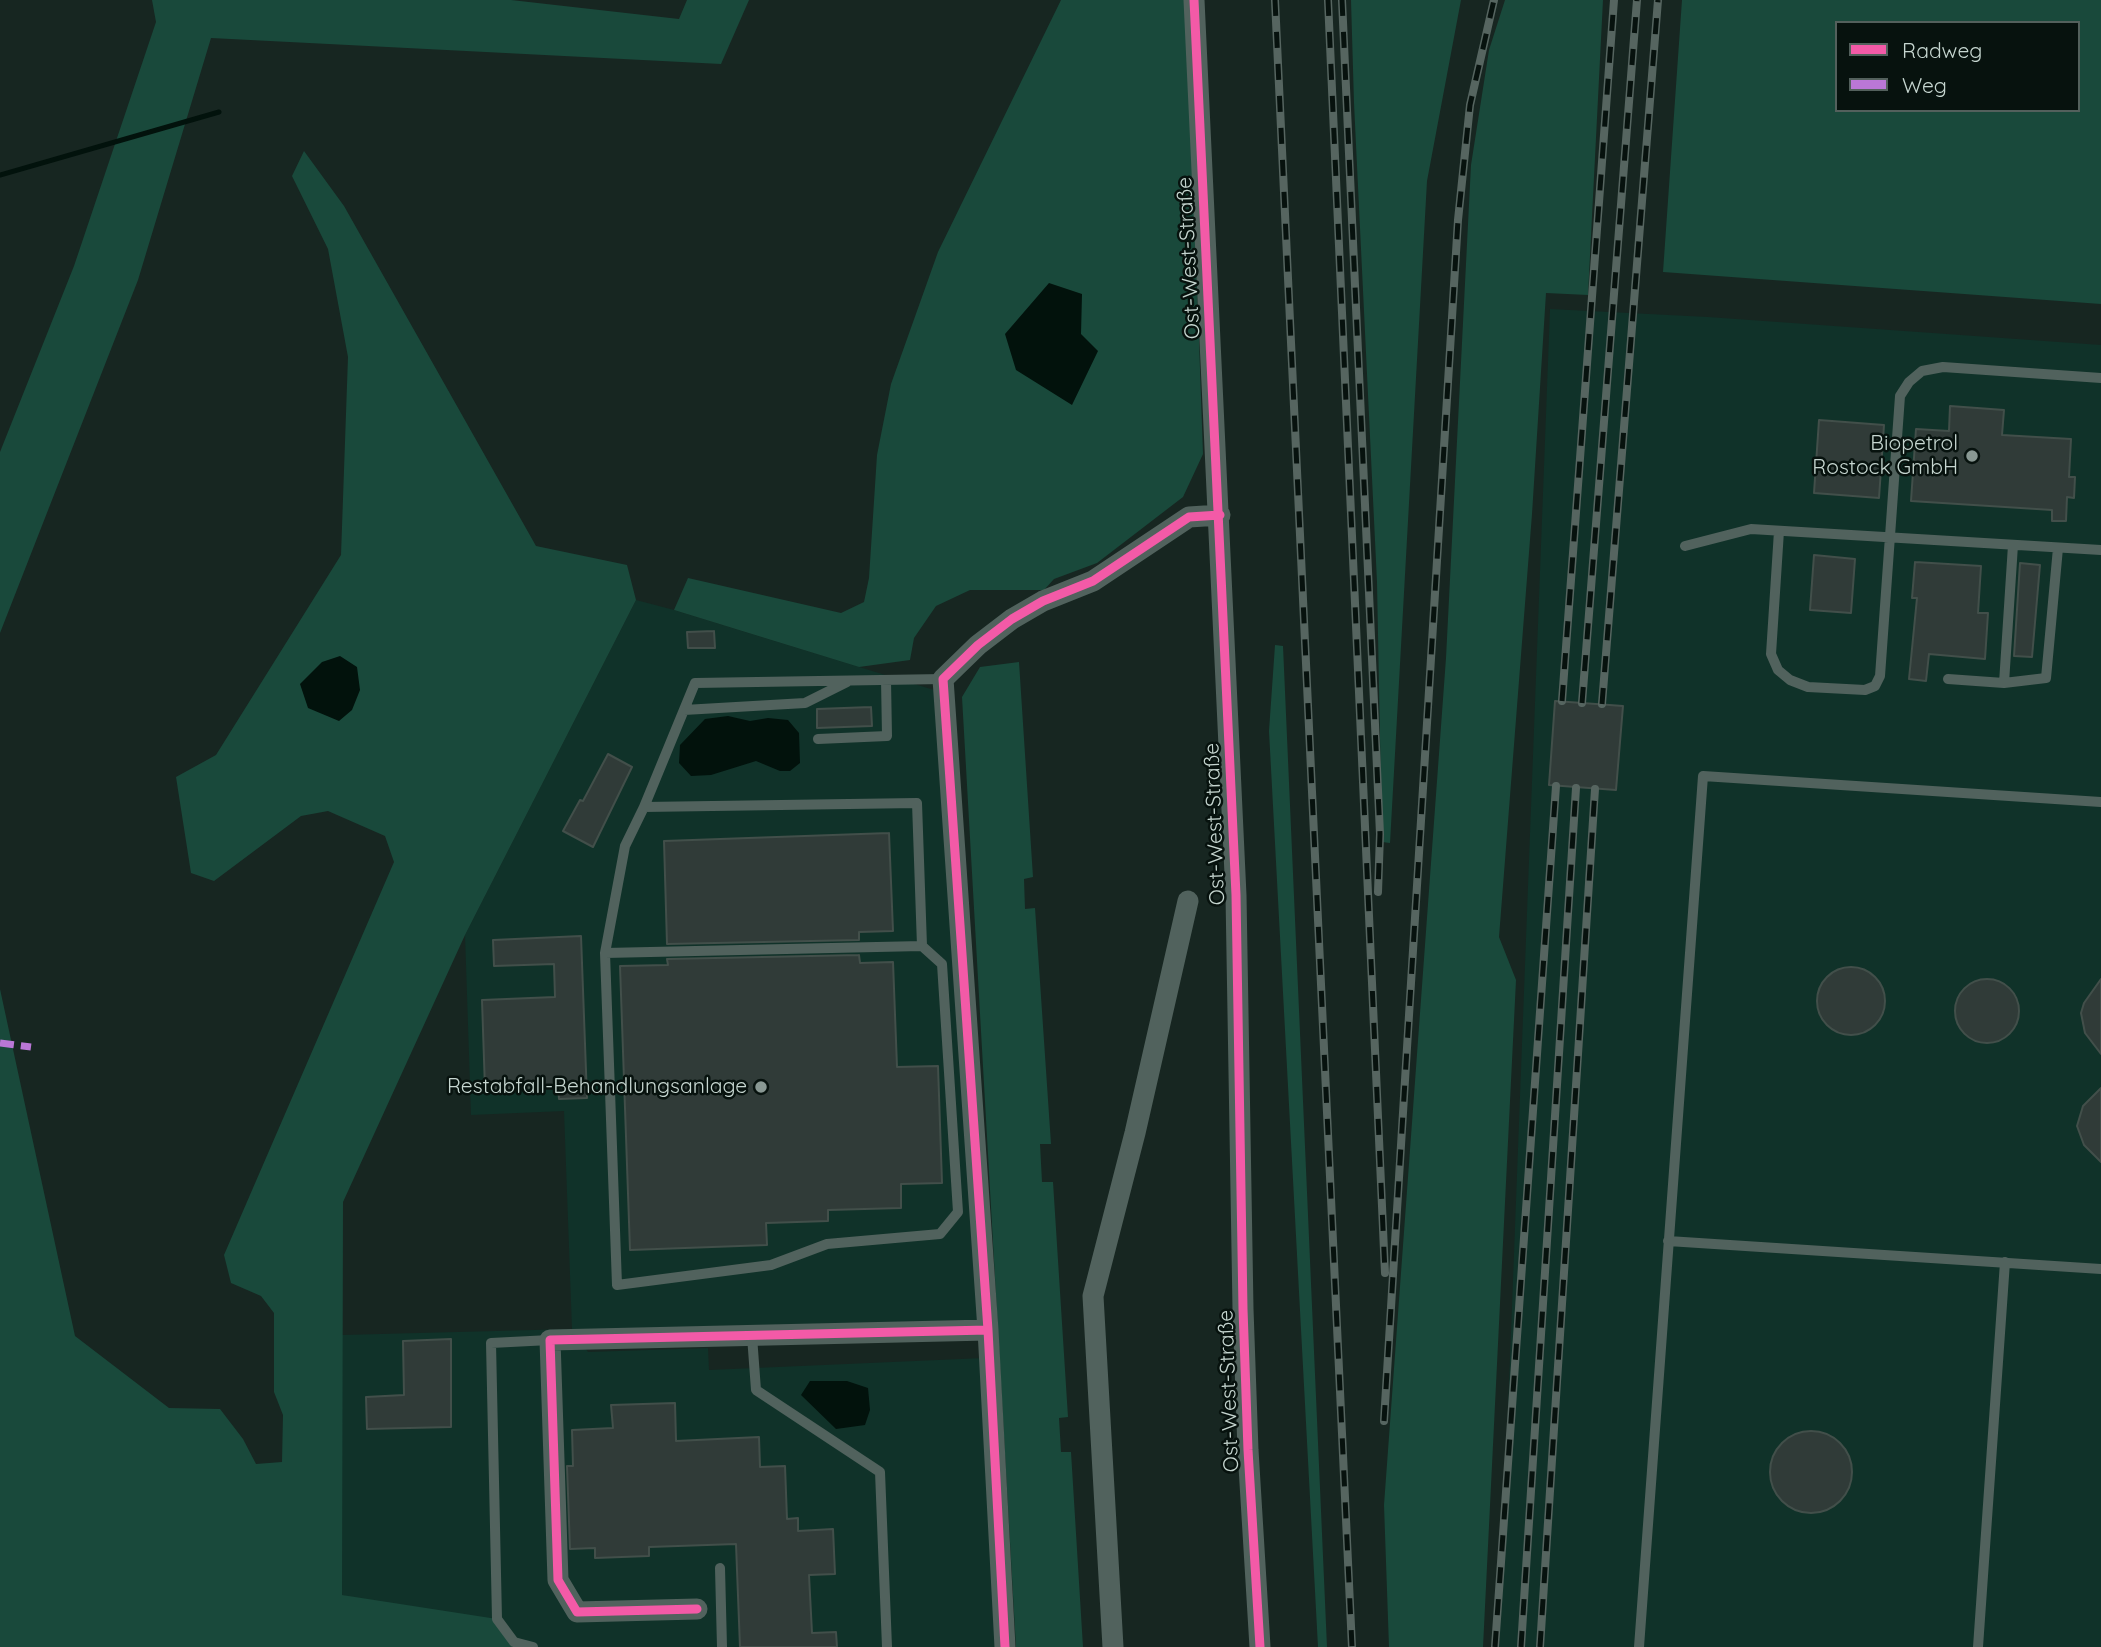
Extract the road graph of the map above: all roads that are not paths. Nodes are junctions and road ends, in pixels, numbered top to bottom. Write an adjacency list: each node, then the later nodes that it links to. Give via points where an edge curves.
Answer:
1 (1194, 0): 3 (street, Ost-West-Straße)
2 (2101, 378): 5 (lane, via 1943,367 1922,372 1900,396)
3 (1220, 515): 11 (street, via 1189,517 1093,581 1012,619); 35 (street, Ost-West-Straße, via 1236,909 1247,1424)
4 (1779, 531): 5 (lane); 5 (lane, via 1771,654 1778,670 1808,687 1865,690 1875,686 1880,676); 7 (lane, via 1751,529)
5 (1890, 538): 6 (lane)
6 (2013, 545): 8 (lane); 14 (lane)
7 (1685, 546)
8 (2058, 548): 9 (lane); 14 (lane, via 2046,678)
9 (2101, 550)
10 (1948, 678): 14 (lane)
11 (943, 679): 13 (lane); 25 (street)
12 (851, 680): 13 (lane); 15 (lane, via 805,703); 15 (lane, via 695,682)
13 (886, 680): 16 (lane, via 887,736)
14 (2004, 683)
15 (684, 710): 18 (lane)
16 (818, 739)
17 (2101, 802): 22 (lane, via 1703,776)
18 (644, 807): 20 (lane, via 917,803); 21 (lane, via 625,845)
19 (1188, 901): 34 (street, via 1093,1296)
20 (922, 946): 21 (lane); 21 (lane, via 942,964 958,1212 940,1234 827,1244 771,1265 617,1285)
21 (605, 953)
22 (1668, 1241): 23 (lane); 36 (lane)
23 (2005, 1262): 24 (lane); 37 (lane)
24 (2101, 1269)
25 (988, 1331): 26 (street); 33 (street)
26 (752, 1336): 27 (street); 32 (lane, via 756,1390 880,1472)
27 (550, 1340): 29 (street, via 558,1580 577,1612); 30 (lane, via 491,1343 497,1619 514,1642)
28 (720, 1568): 31 (lane)
29 (697, 1609)
30 (533, 1647)
31 (722, 1647)
32 (887, 1647)
33 (1005, 1647)
34 (1113, 1647)
35 (1261, 1647)
36 (1639, 1647)
37 (1978, 1647)

